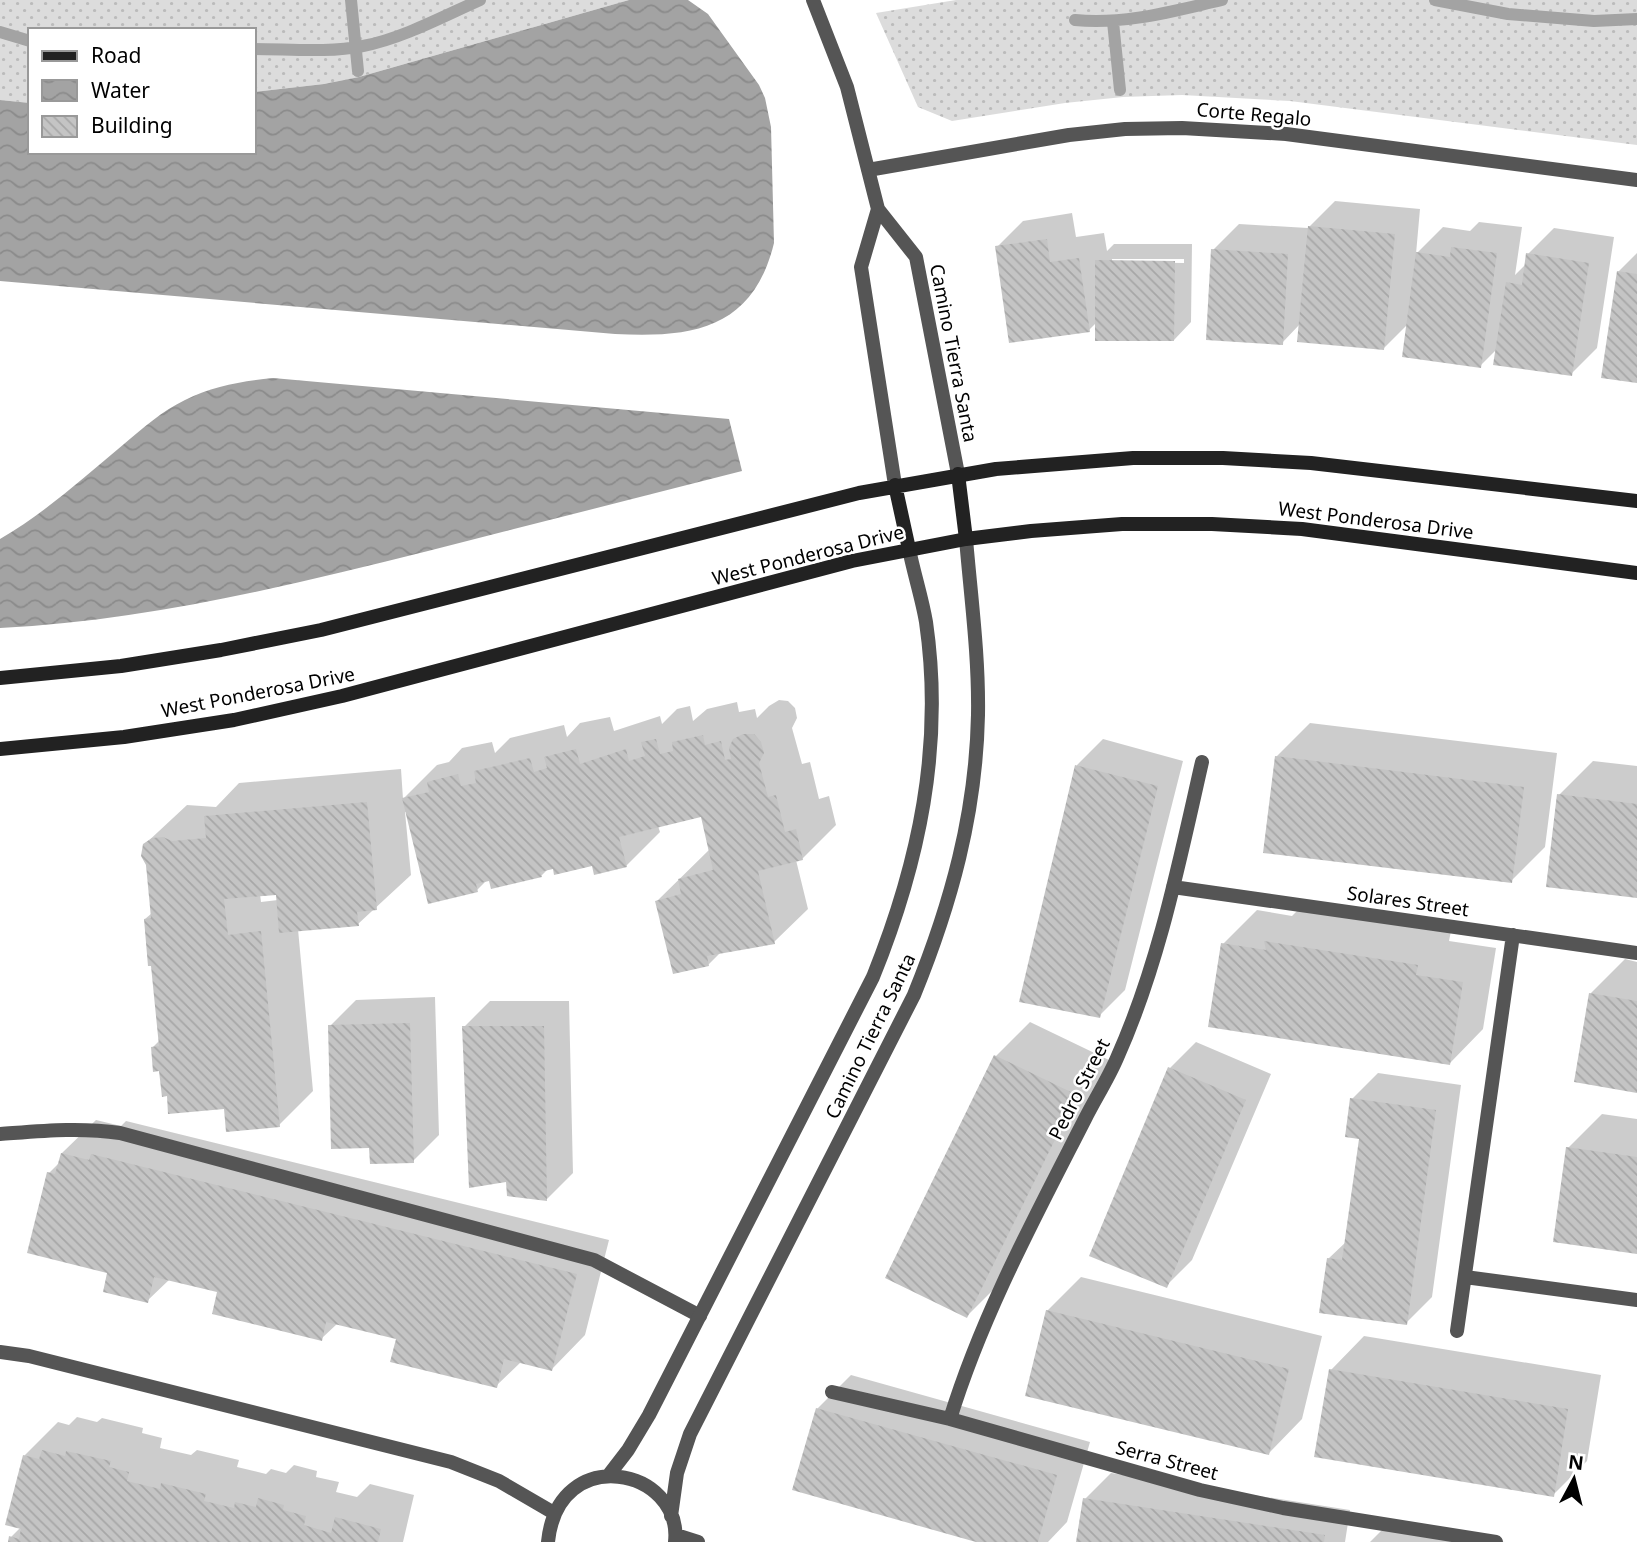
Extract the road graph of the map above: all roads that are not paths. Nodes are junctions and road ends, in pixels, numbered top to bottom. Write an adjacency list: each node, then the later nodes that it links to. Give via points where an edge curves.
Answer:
1 (813, 0): 2 (street, Camino Tierra Santa, via 847,87)
2 (868, 170): 3 (street, Corte Regalo, via 1069,135 1182,128 1286,134); 4 (street, Camino Tierra Santa)
3 (1637, 180)
4 (878, 209): 5 (street, Camino Tierra Santa, via 916,257); 6 (street, via 861,267)
5 (958, 474): 6 (main road); 7 (main road, via 1133,458 1223,458 1311,463); 8 (main road)
6 (895, 485): 9 (main road); 11 (main road, via 321,630 146,662)
7 (1637, 501)
8 (966, 539): 9 (main road, West Ponderosa Drive); 10 (main road, West Ponderosa Drive, via 1122,524 1212,524 1302,529); 27 (street, Camino Tierra Santa, via 978,660 978,716 971,800 954,885 914,995 690,1434 677,1473)
9 (909, 550): 12 (main road, West Ponderosa Drive, via 234,720); 20 (street, Camino Tierra Santa, via 925,621 932,716 922,820 911,870 873,977)
10 (1637, 573)
11 (0, 678)
12 (0, 749)
13 (1202, 762): 14 (street, Pedro Street)
14 (1173, 887): 15 (street, Solares Street); 24 (street, Pedro Street, via 1141,1002 983,1326)
15 (1513, 935): 16 (street, Solares Street); 18 (street)
16 (1637, 953)
17 (0, 1134): 20 (street, via 91,1129 139,1138 594,1260)
18 (1465, 1277): 19 (street); 21 (street)
19 (1637, 1300)
20 (700, 1316): 25 (street, Camino Tierra Santa, via 649,1415)
21 (1457, 1331)
22 (0, 1352): 26 (street, via 451,1462 499,1481)
23 (832, 1392): 24 (street, Serra Street)
24 (950, 1419): 31 (street, Serra Street, via 1200,1490)
25 (608, 1476): 26 (street, via 571,1490); 27 (street, via 646,1485)
26 (554, 1513): 29 (street)
27 (671, 1516): 28 (street)
28 (676, 1538): 30 (street)
29 (548, 1542)
30 (698, 1542)
31 (1496, 1542)

